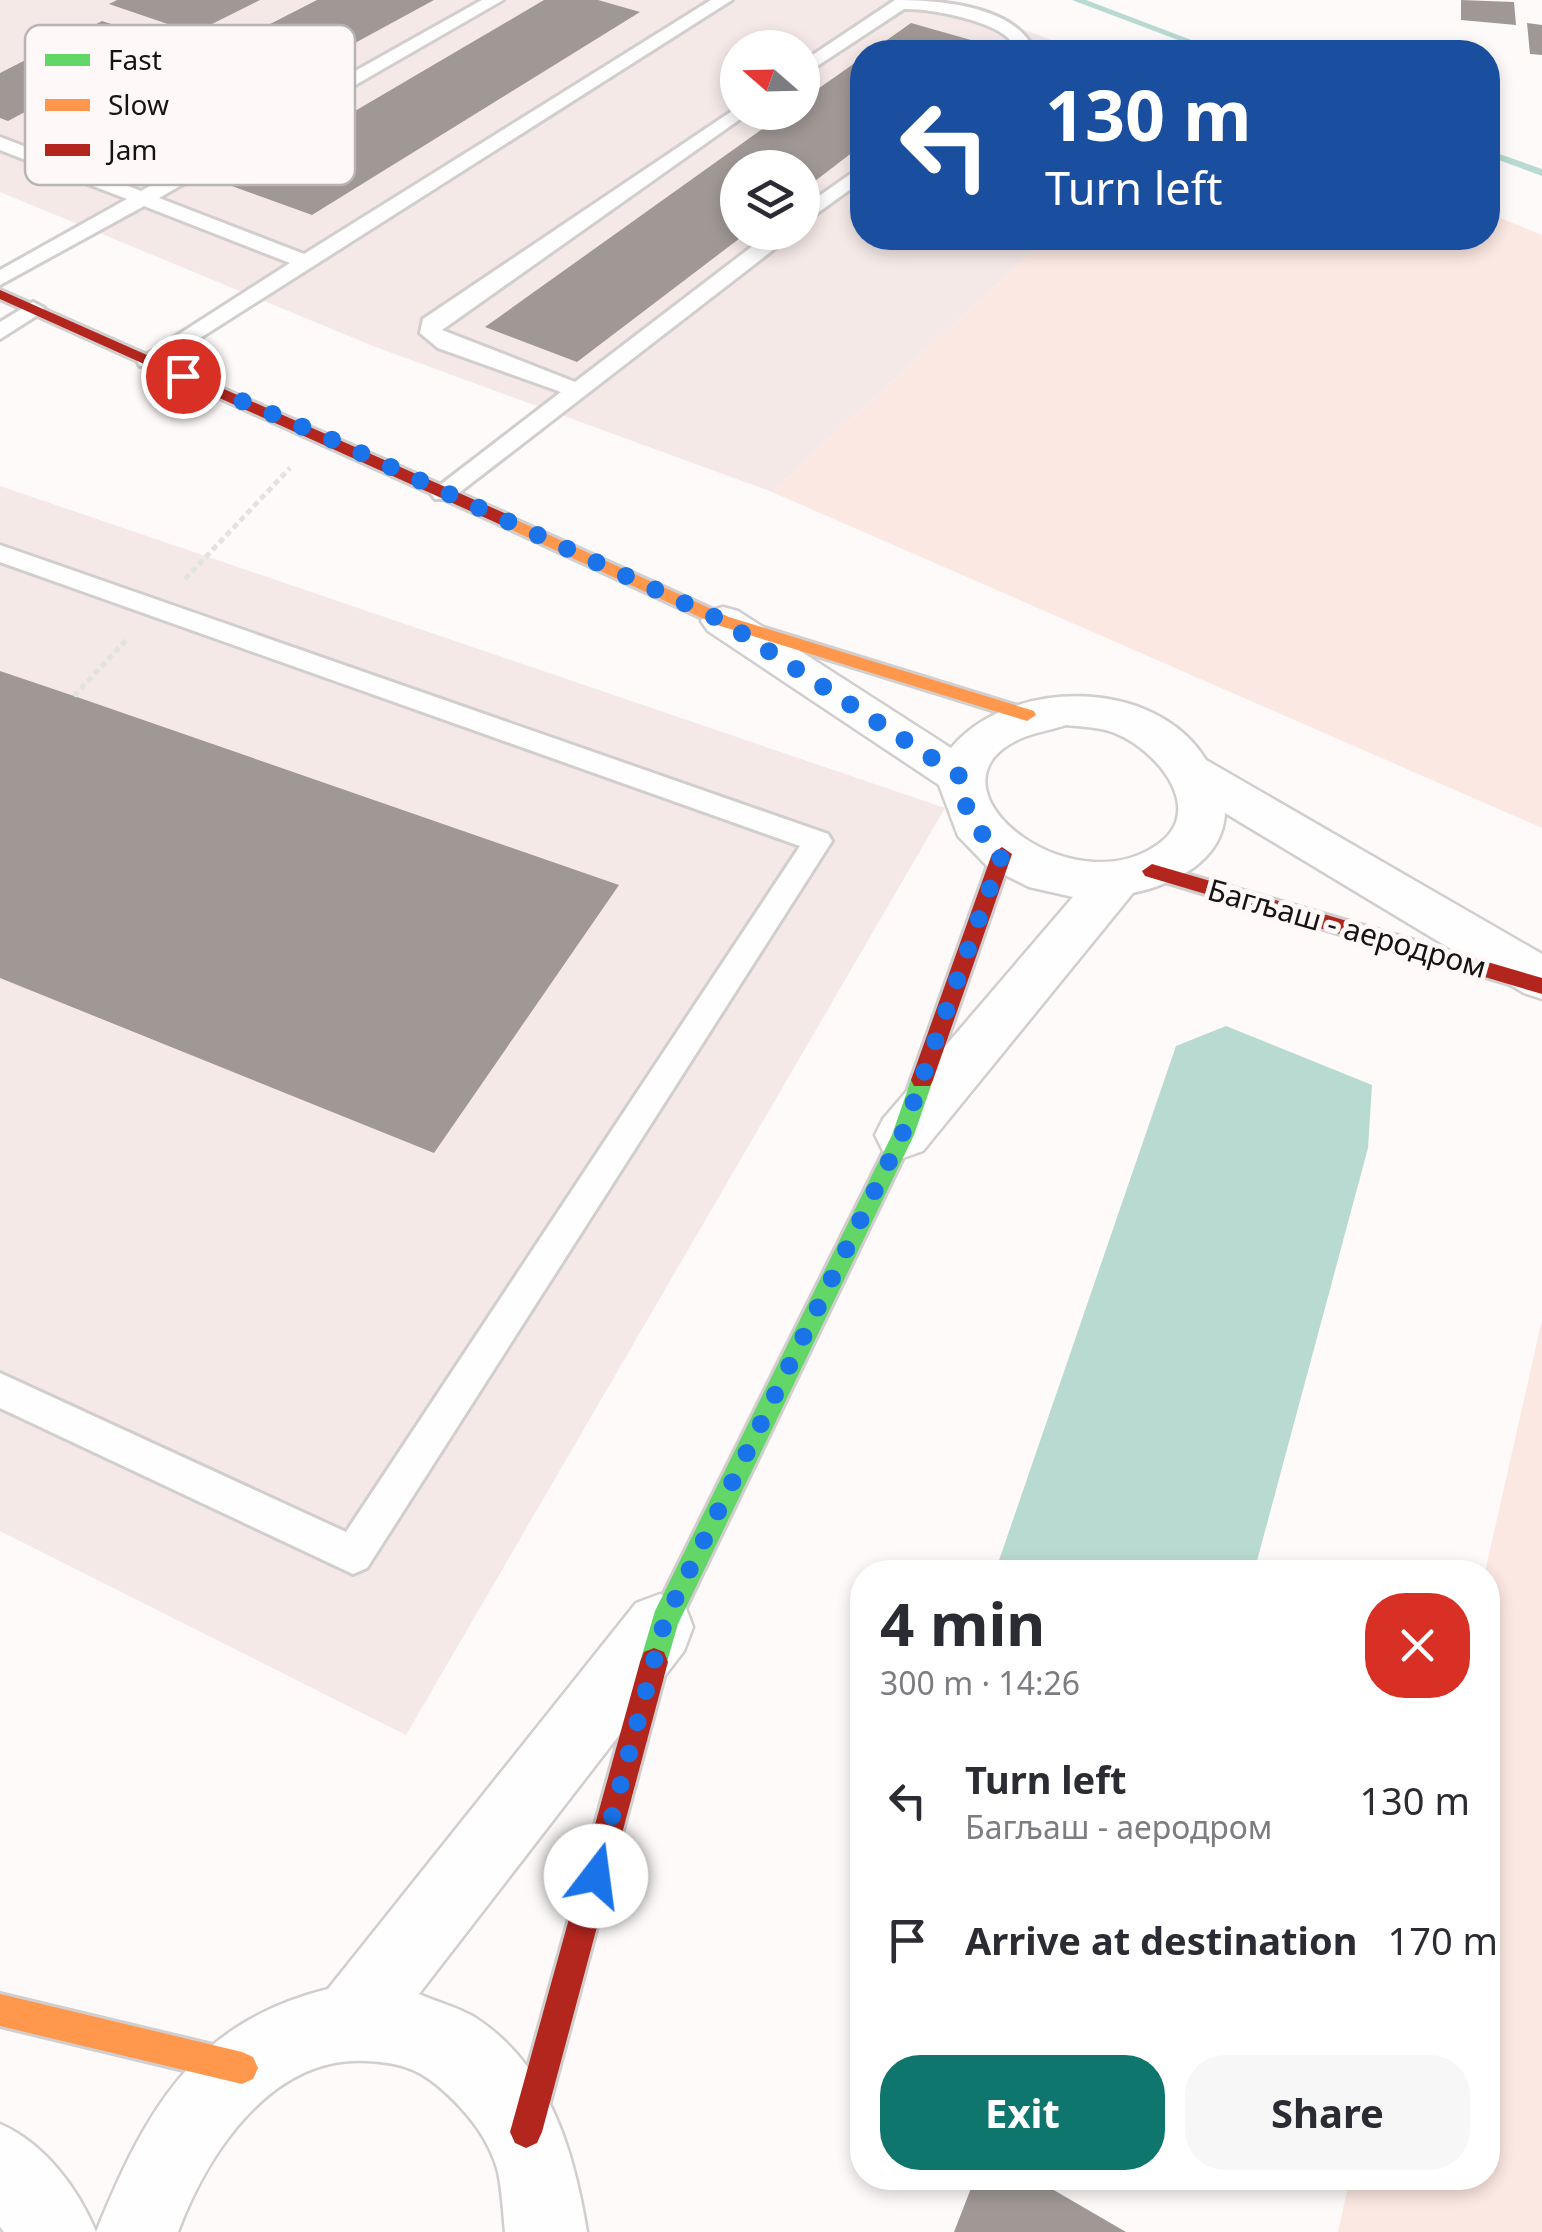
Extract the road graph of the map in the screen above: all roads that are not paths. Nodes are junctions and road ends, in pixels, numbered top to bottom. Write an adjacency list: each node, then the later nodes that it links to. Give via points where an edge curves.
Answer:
1 (494, 0): 5 (lane)
2 (723, 0): 15 (lane)
3 (1019, 40): 4 (lane, via 1013,31 938,2 916,1 900,4)
4 (820, 59)
5 (355, 78)
6 (720, 126): 21 (lane, via 432,324 432,333 446,344)
7 (0, 143): 8 (lane)
8 (25, 153)
9 (850, 181): 13 (lane)
10 (108, 185): 12 (lane)
11 (165, 185): 12 (lane)
12 (142, 198): 15 (lane); 16 (lane)
13 (820, 204)
14 (761, 250): 21 (lane)
15 (307, 262): 20 (lane)
16 (0, 278)
17 (0, 294): 18 (street, Багљаш - аеродром)
18 (32, 308): 19 (lane); 20 (street, Багљаш - аеродром)
19 (0, 332)
20 (148, 361): 22 (street, Багљаш - аеродром)
21 (578, 391): 22 (lane)
22 (444, 494): 24 (street, Багљаш - аеродром)
23 (0, 553): 32 (lane, via 818,841 353,1555)
24 (723, 621): 25 (street, Багљаш - аеродром); 27 (street, Багљаш - аеродром)
25 (1027, 715): 26 (street, Багљаш - аеродром, via 1066,710 1143,726 1174,747); 27 (street, Багљаш - аеродром, via 996,729 972,751)
26 (1195, 773): 29 (street, Багљаш - аеродром, via 1204,802 1198,830 1180,854); 30 (street, Багљаш - аеродром)
27 (961, 777): 28 (street, Багљаш - аеродром, via 962,805)
28 (1002, 854): 29 (street, Багљаш - аеродром, via 1056,876); 31 (street)
29 (1133, 876): 30 (street, Багљаш - аеродром); 31 (street)
30 (1542, 982)
31 (902, 1135): 33 (street)
32 (0, 1390)
33 (665, 1620): 35 (street); 37 (street)
34 (0, 2010): 36 (street)
35 (350, 2022): 36 (street, via 296,2036); 37 (street, via 404,2026 454,2046 496,2081)
36 (242, 2068): 40 (street, via 197,2114 160,2171)
37 (526, 2132): 41 (street, via 545,2193)
38 (0, 2164): 39 (street)
39 (56, 2232)
40 (137, 2232)
41 (546, 2232)

